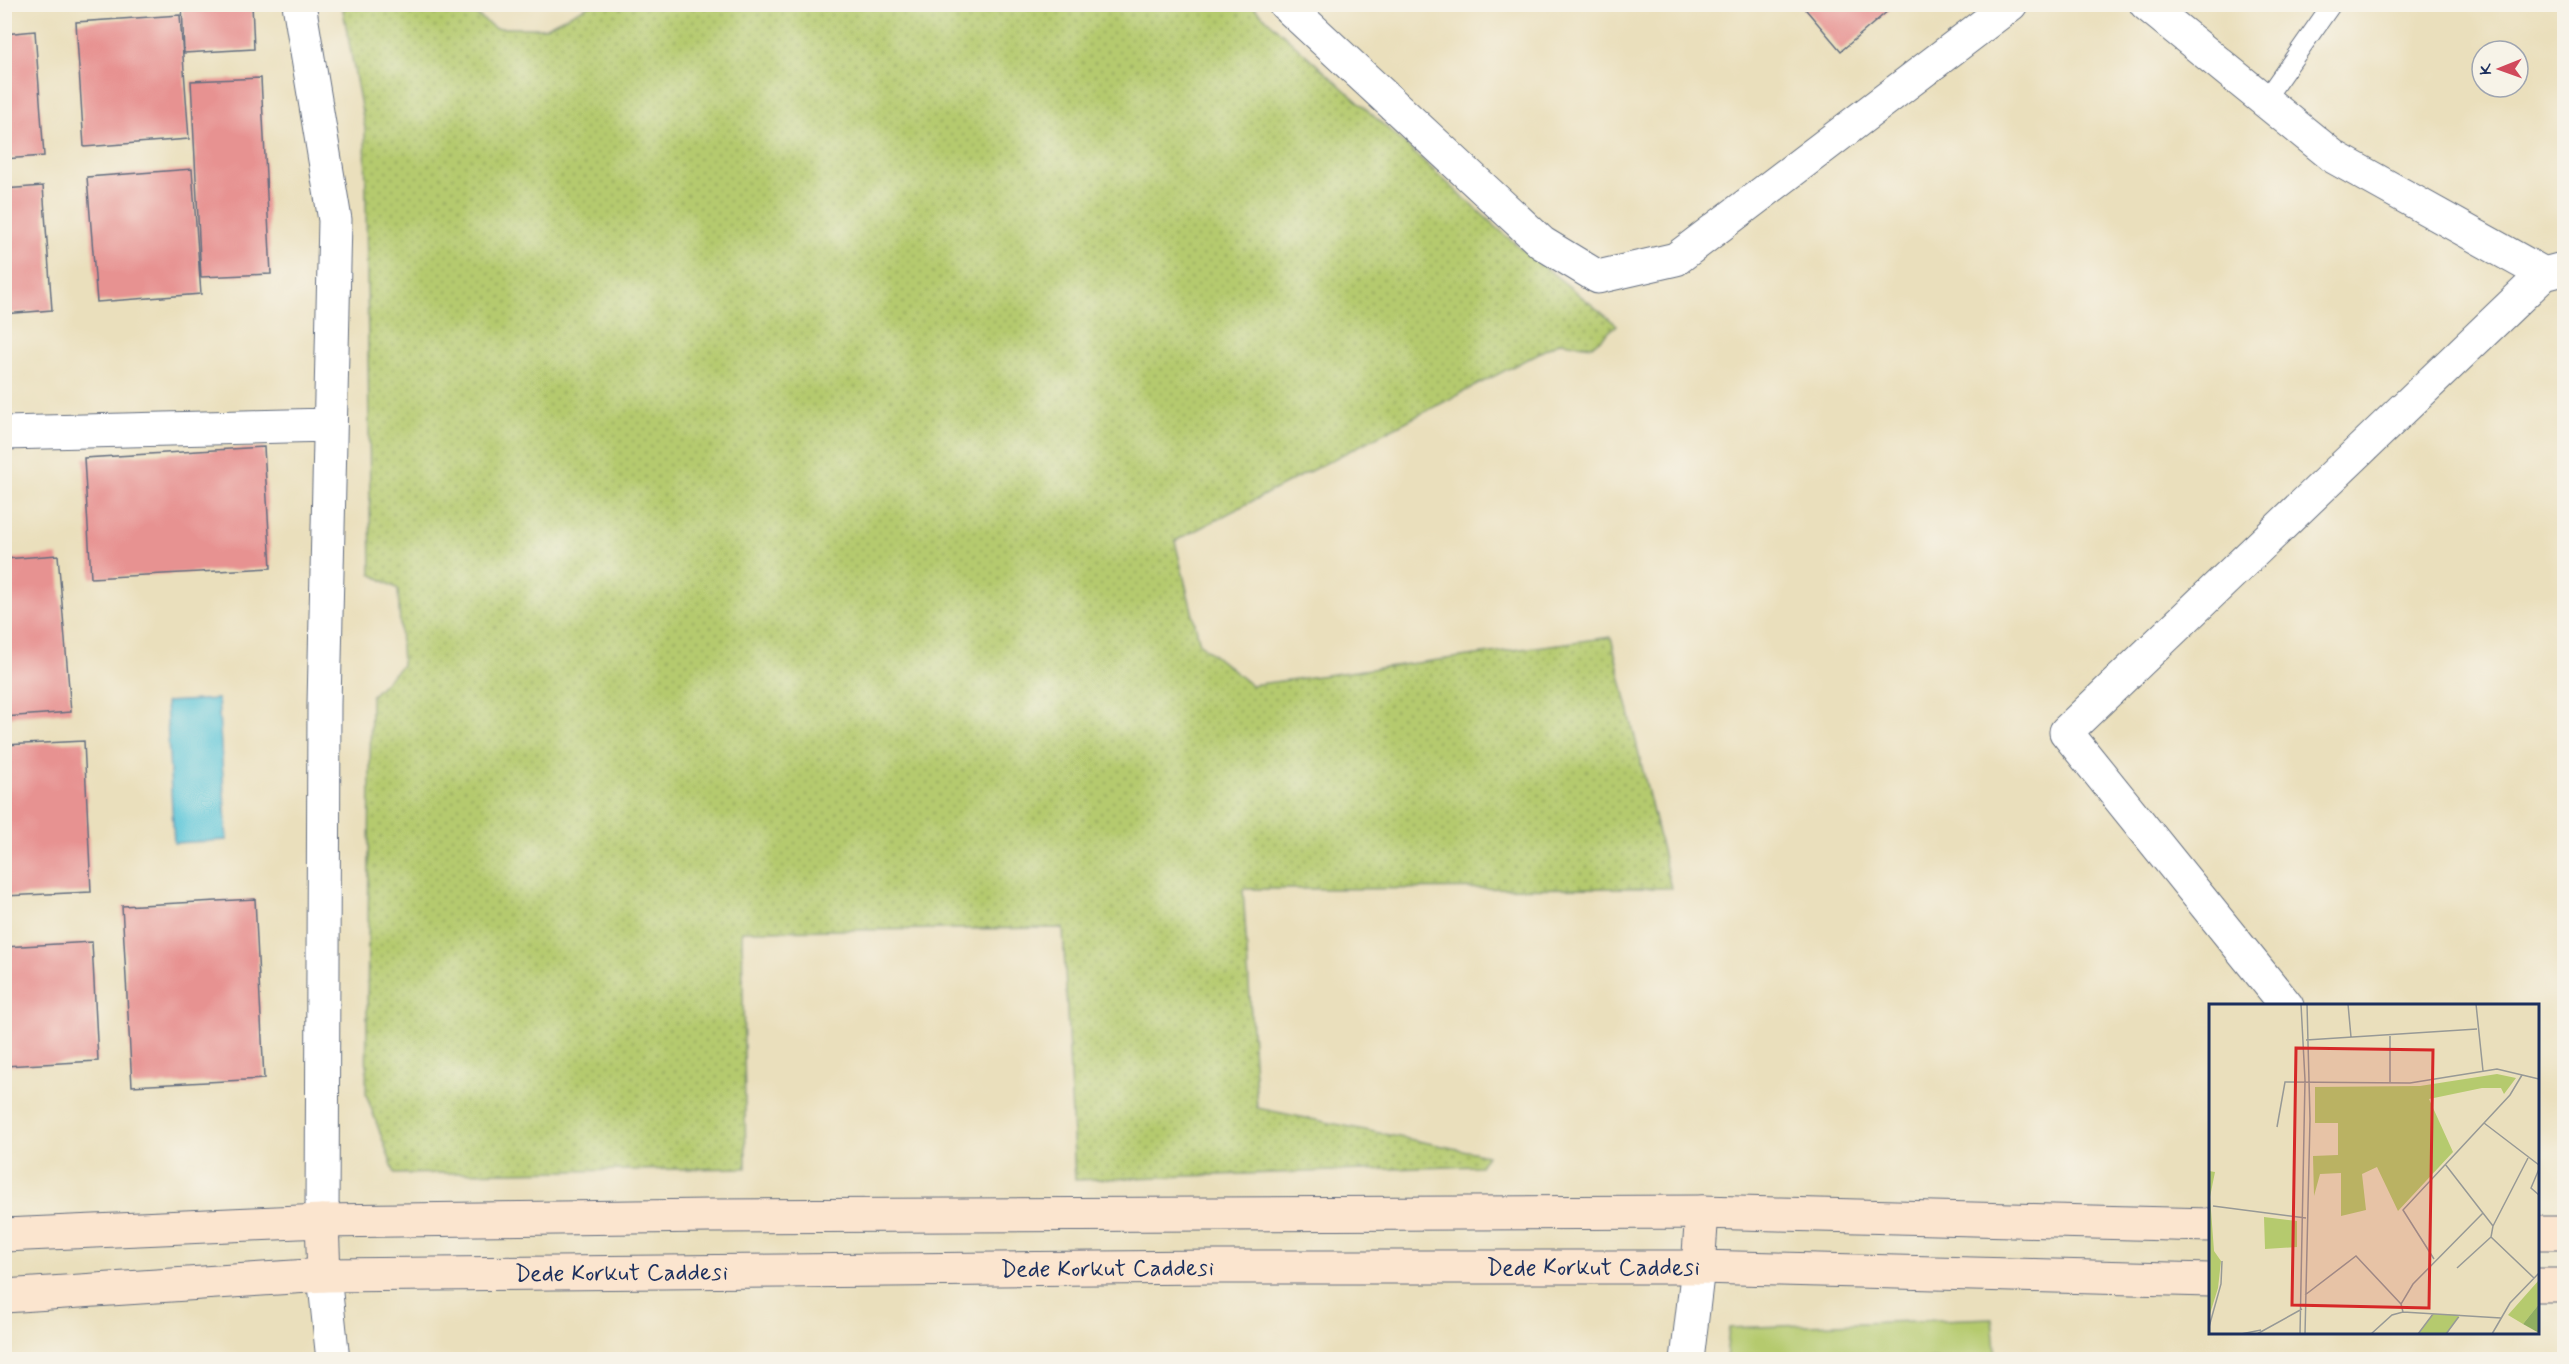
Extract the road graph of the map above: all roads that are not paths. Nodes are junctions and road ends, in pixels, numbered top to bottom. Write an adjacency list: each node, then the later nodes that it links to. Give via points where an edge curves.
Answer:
1 (299, 4): 8 (street, via 335,220)
2 (1286, 4): 3 (street, via 1542,243 1599,277 1676,259)
3 (2011, 4)
4 (2146, 4): 6 (street)
5 (2331, 4): 6 (lane)
6 (2264, 100): 7 (street, via 2334,157)
7 (2554, 271): 10 (street, via 2066,732)
8 (329, 425): 9 (street); 12 (street)
9 (4, 433)
10 (2286, 1004)
11 (1702, 1212): 12 (street); 13 (street); 17 (street)
12 (322, 1221): 16 (street); 18 (street)
13 (2209, 1225)
14 (2539, 1233): 15 (street)
15 (2565, 1233)
16 (4, 1235)
17 (1698, 1267): 18 (street, Dede Korkut Caddesi); 19 (street, Dede Korkut Caddesi); 24 (street)
18 (324, 1275): 22 (street, Dede Korkut Caddesi); 23 (street)
19 (2209, 1280)
20 (2539, 1285): 21 (street)
21 (2565, 1285)
22 (4, 1296)
23 (333, 1359)
24 (1687, 1359)

